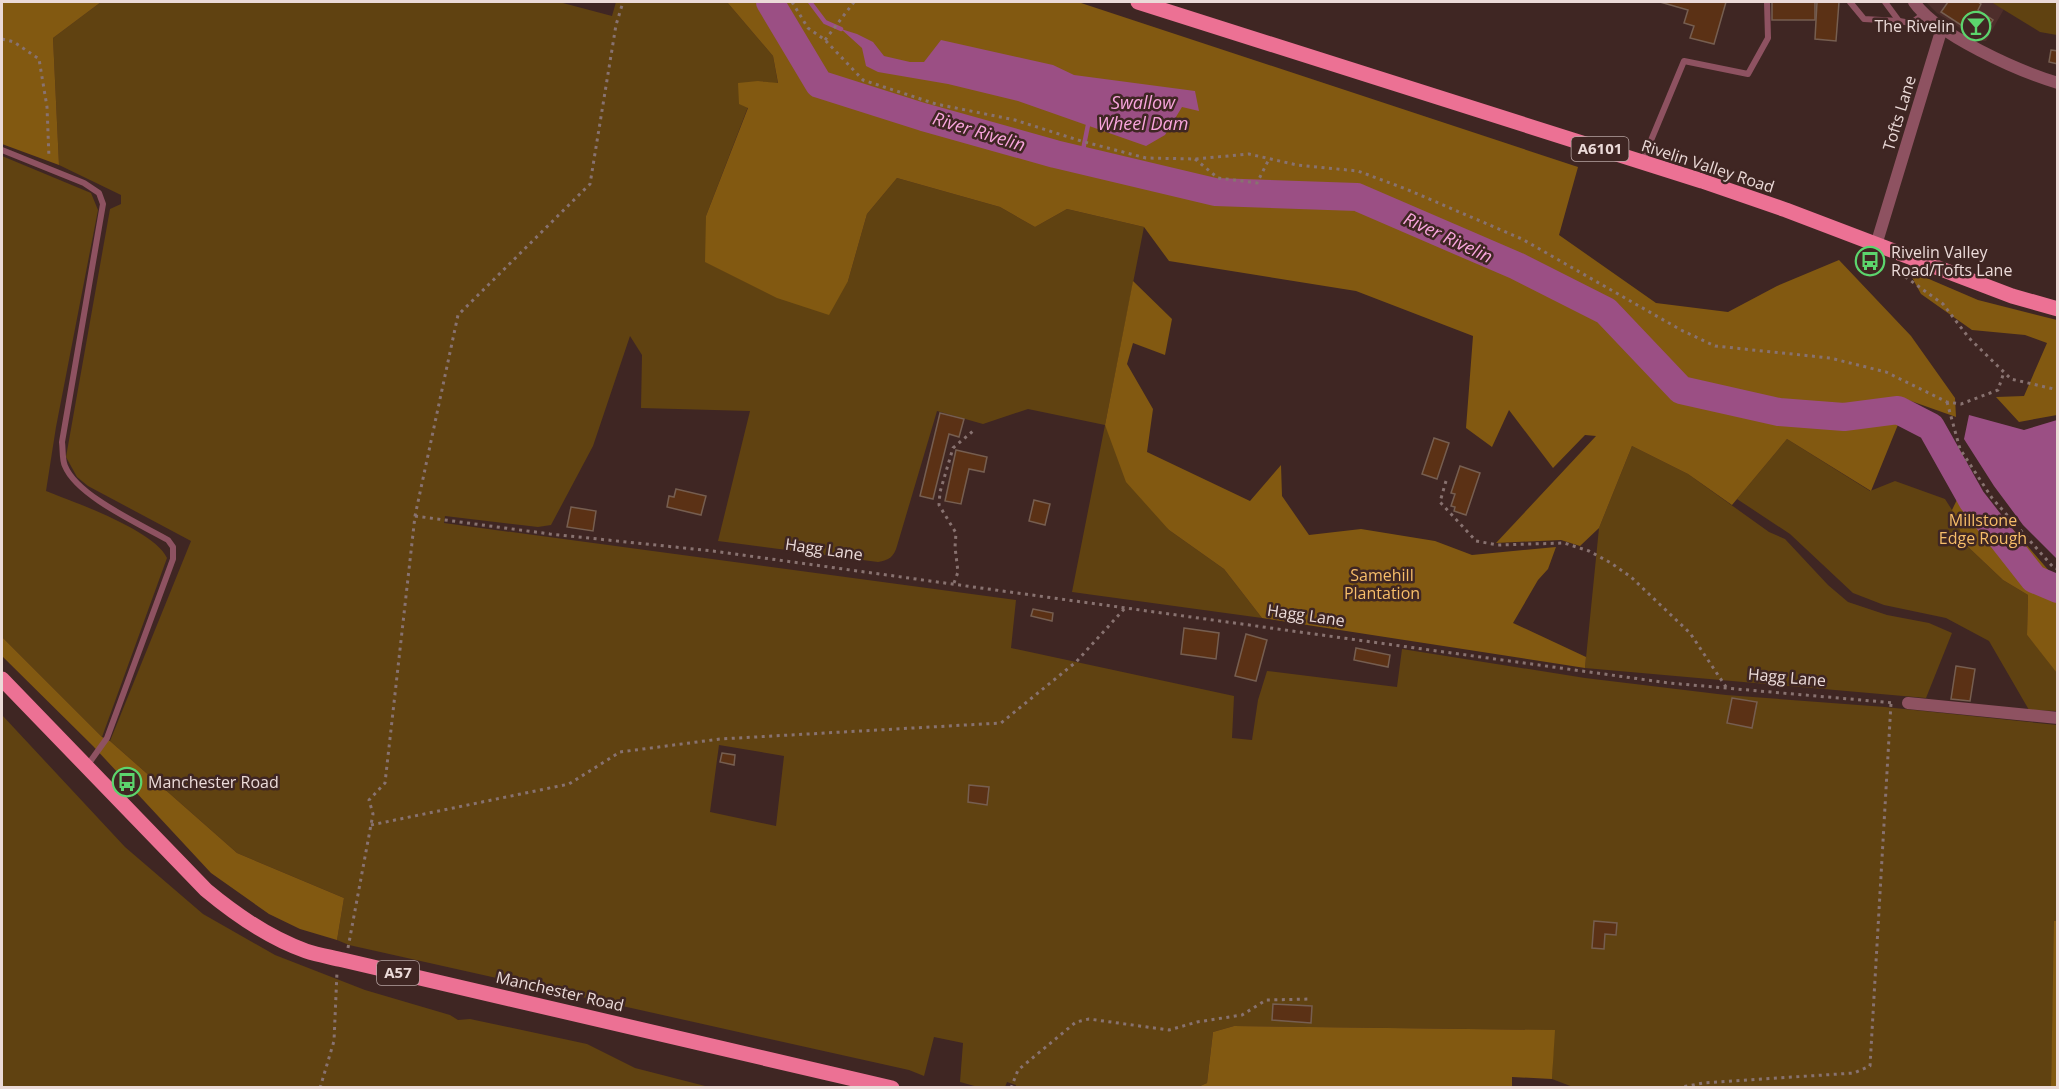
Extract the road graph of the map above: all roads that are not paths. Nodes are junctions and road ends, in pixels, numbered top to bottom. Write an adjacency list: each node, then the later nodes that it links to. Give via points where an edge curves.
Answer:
1 (1138, 2): 11 (main road, Rivelin Valley Road / A6101)
2 (1767, 2): 11 (lane, via 1768,38 1748,74 1684,61)
3 (1850, 2): 7 (lane, via 1864,19)
4 (1885, 2): 7 (lane)
5 (1914, 2): 6 (street)
6 (1924, 14): 7 (lane, via 1911,23); 8 (street)
7 (1899, 21)
8 (1942, 28): 9 (street, via 1985,53); 12 (street, Tofts Lane)
9 (2058, 83)
10 (2, 150): 17 (lane, via 84,183 99,193 103,204 62,442 64,466 77,484 95,498 168,540 173,547 173,559 107,738)
11 (1642, 162): 12 (main road, Rivelin Valley Road / A6101)
12 (1876, 245): 13 (main road, Rivelin Valley Road / A6101)
13 (2058, 309)
14 (2, 679): 17 (main road, Manchester Road / A57)
15 (1908, 703): 16 (street)
16 (2058, 718)
17 (87, 766): 18 (main road, Manchester Road / A57, via 206,890 235,914 306,950)
18 (892, 1088)

